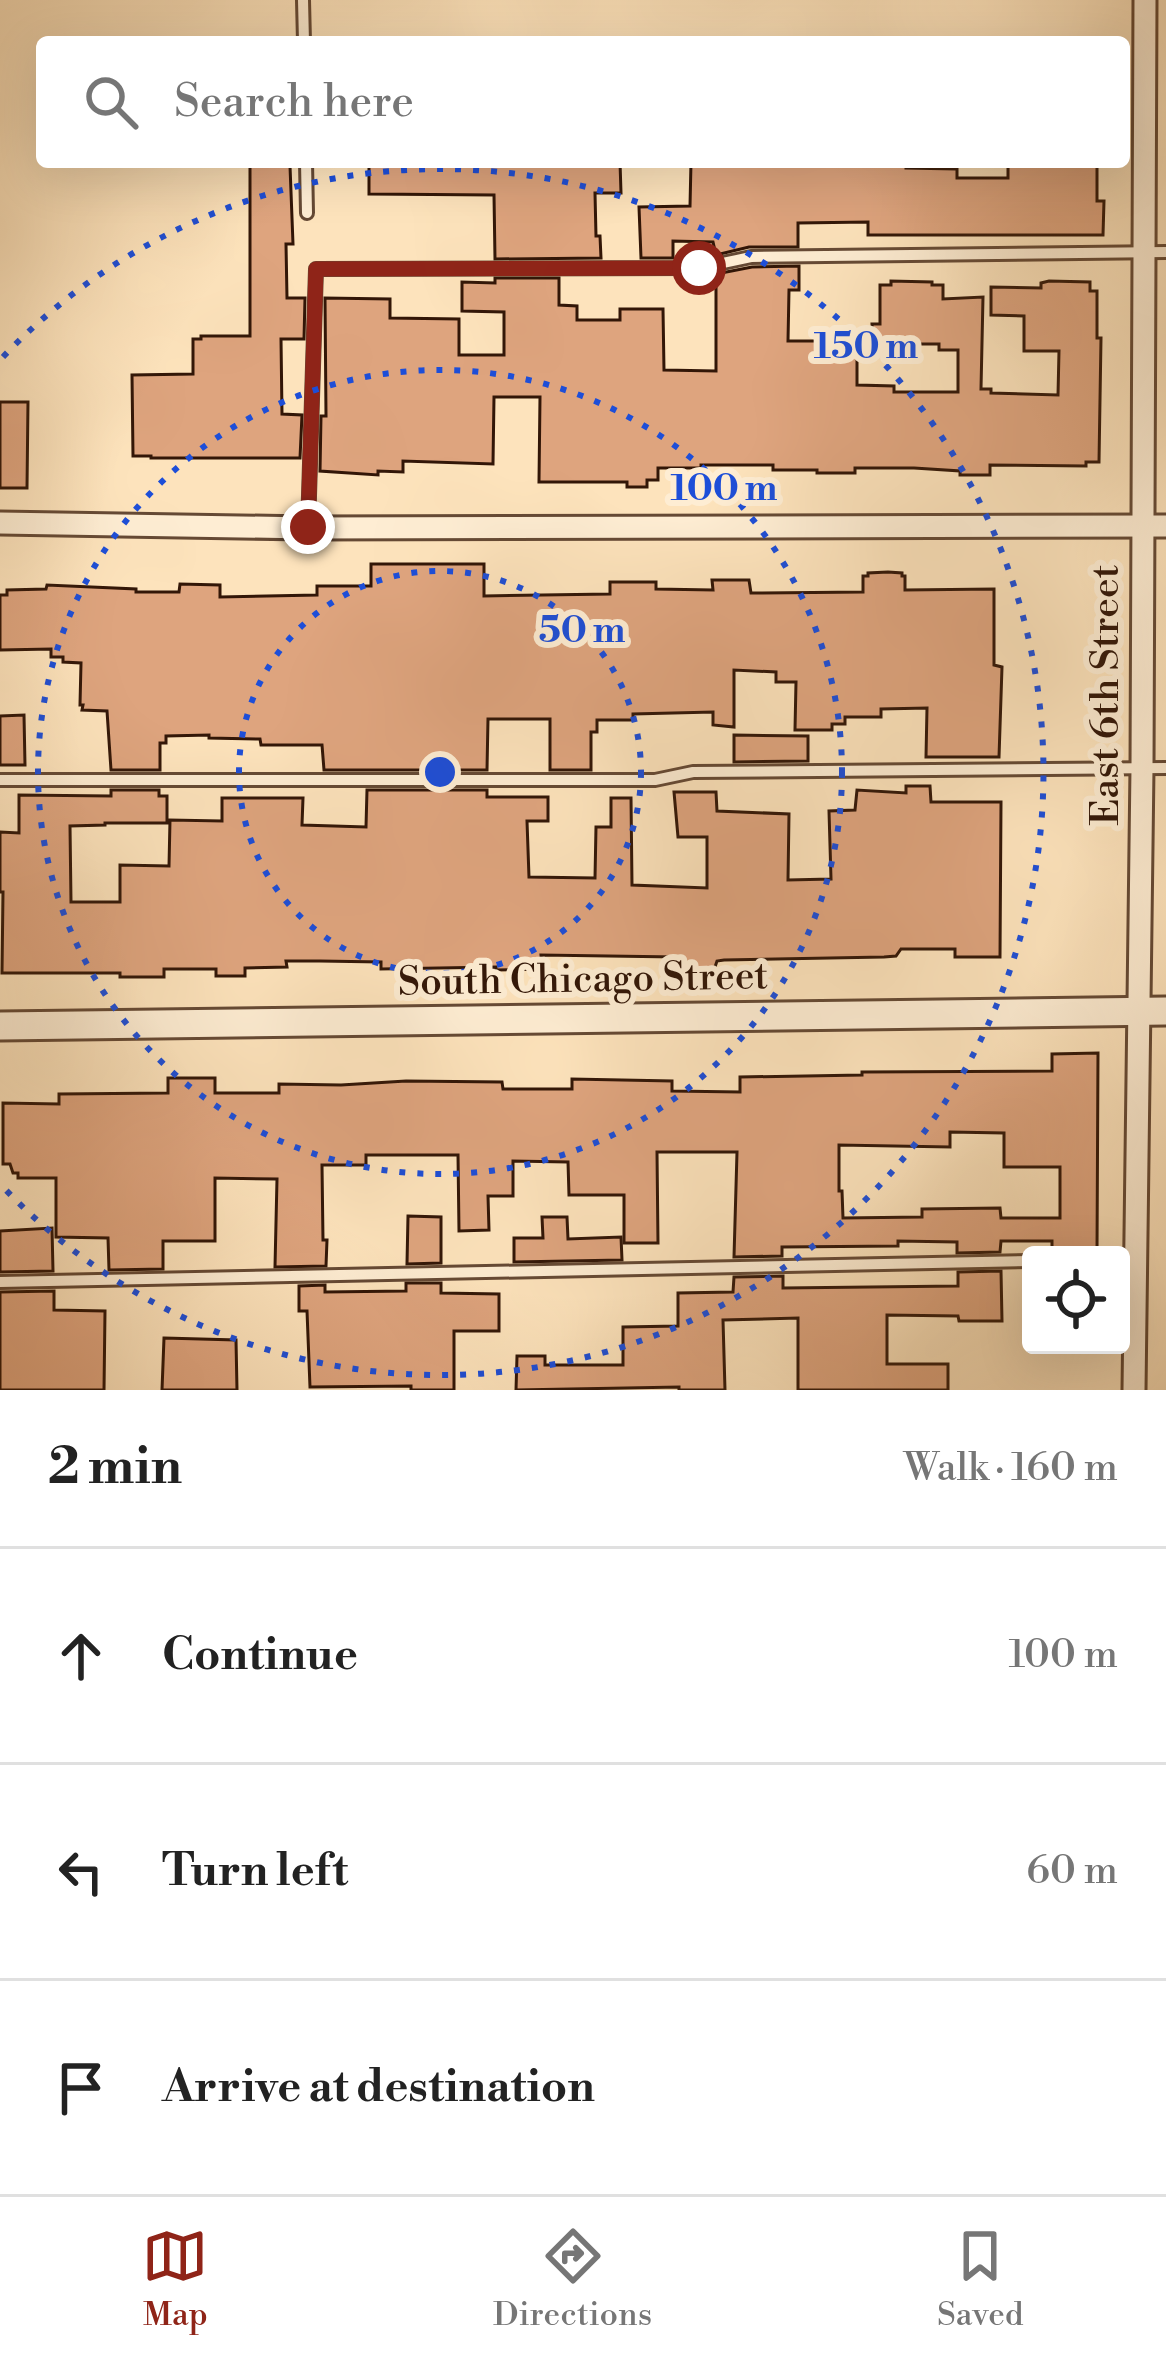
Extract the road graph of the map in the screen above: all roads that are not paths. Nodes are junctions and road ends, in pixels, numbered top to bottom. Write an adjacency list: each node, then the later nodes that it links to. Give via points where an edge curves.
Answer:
1 (303, 0): 3 (lane)
2 (1145, 0): 6 (street, East 6th Street)
3 (304, 36)
4 (306, 168): 5 (lane)
5 (307, 213)
6 (1155, 252): 8 (street, East 6th Street); 9 (lane, via 751,257 699,268 316,269)
7 (0, 524): 9 (street)
8 (1155, 526): 9 (street); 10 (street, East 6th Street)
9 (308, 527)
10 (1142, 767): 11 (lane); 12 (lane, via 693,772 655,780); 13 (street, East 6th Street)
11 (1166, 768)
12 (0, 780)
13 (1152, 1011): 14 (street, South Chicago Street); 15 (street, East 6th Street)
14 (0, 1026)
15 (1129, 1246)
16 (1022, 1261): 17 (lane)
17 (0, 1282)
18 (1130, 1303): 19 (street, East 6th Street)
19 (1134, 1390)

